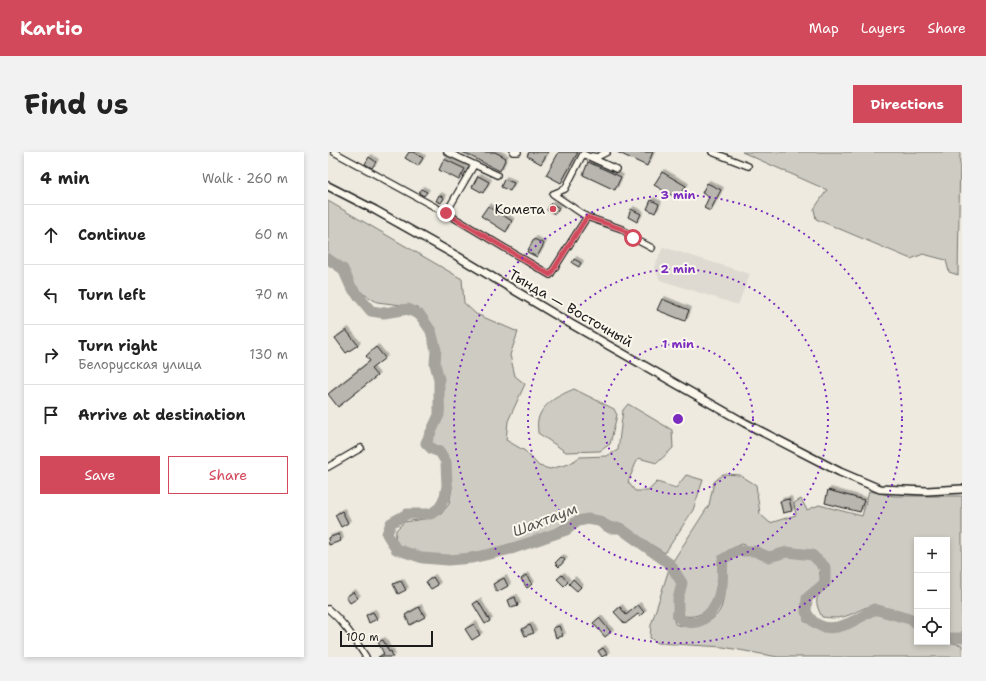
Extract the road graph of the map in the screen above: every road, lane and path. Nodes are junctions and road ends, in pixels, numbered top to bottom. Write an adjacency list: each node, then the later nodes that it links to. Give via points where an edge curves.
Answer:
1 (334, 152): 13 (street)
2 (447, 152): 8 (street)
3 (513, 152): 4 (street)
4 (518, 152)
5 (607, 152): 7 (street, via 597,157)
6 (712, 152): 9 (street)
7 (583, 154): 10 (street); 14 (street, via 565,189 553,194)
8 (474, 164): 11 (street); 13 (street)
9 (748, 166)
10 (616, 169)
11 (497, 175)
12 (328, 186): 18 (street, Тында — Восточный, via 450,252 745,423 840,472 880,489)
13 (446, 213): 14 (street, via 550,275)
14 (587, 217): 15 (street, via 622,229)
15 (652, 248)
16 (361, 448): 17 (street)
17 (328, 467)
18 (962, 489)
19 (328, 609): 20 (street, via 357,642)
20 (366, 657)

